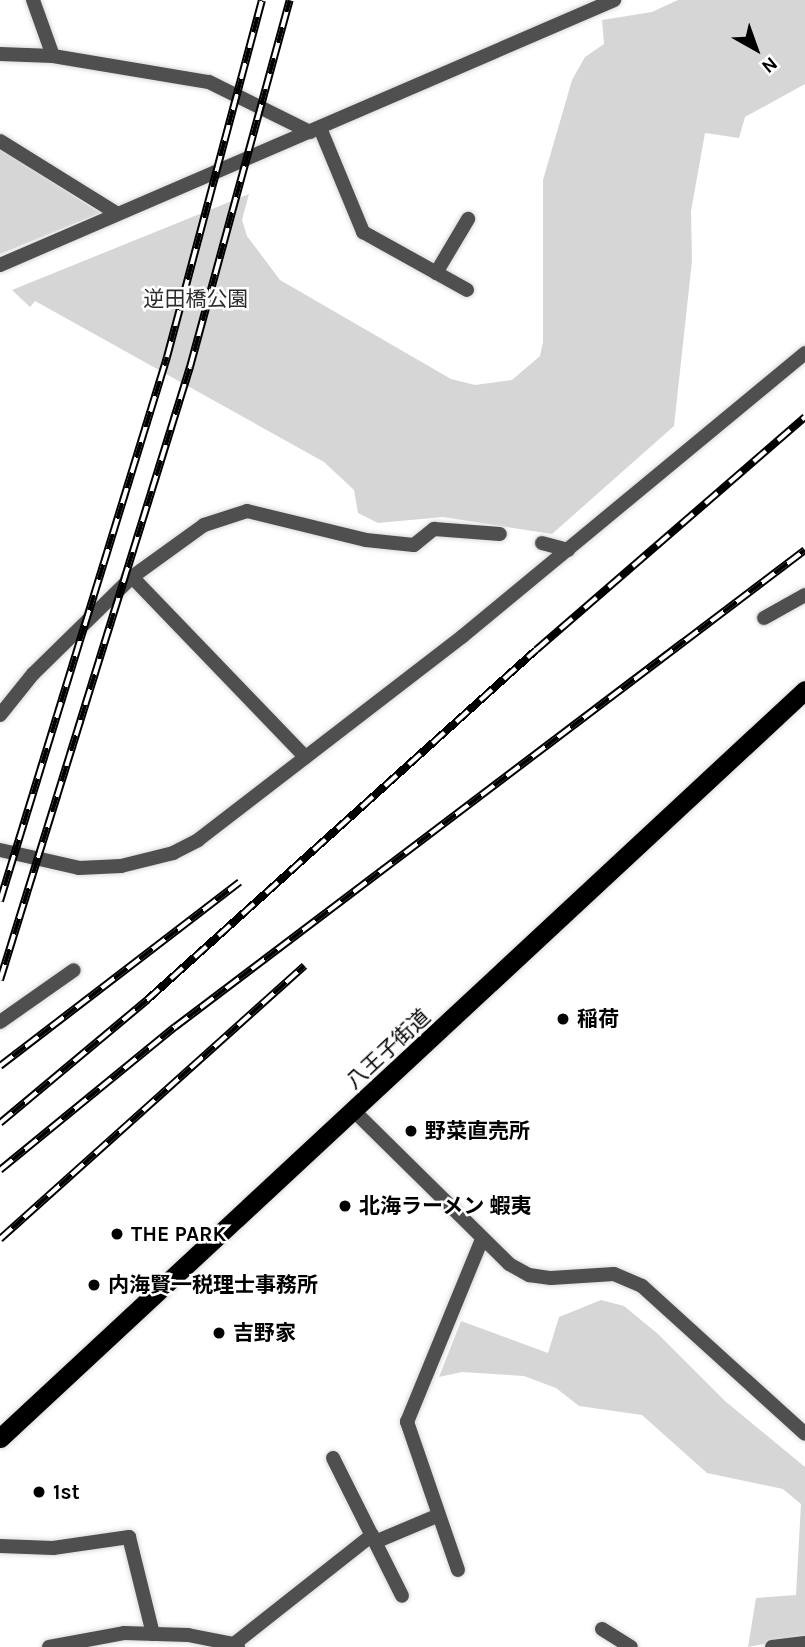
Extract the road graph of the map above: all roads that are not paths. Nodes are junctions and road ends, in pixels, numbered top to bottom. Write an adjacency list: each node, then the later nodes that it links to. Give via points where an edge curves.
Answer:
1 (33, 0): 4 (street)
2 (614, 0): 5 (street)
3 (0, 54): 4 (street)
4 (53, 56): 5 (street, via 209,82)
5 (315, 130): 7 (street); 10 (street, via 363,232)
6 (0, 141): 7 (street)
7 (116, 214): 9 (street)
8 (468, 219): 10 (street)
9 (0, 265)
10 (436, 273): 11 (street)
11 (467, 290)
12 (805, 353): 15 (street)
13 (500, 534): 16 (street, via 434,529 414,545 247,510 204,525)
14 (542, 543): 15 (street)
15 (568, 550): 21 (street)
16 (132, 577): 20 (street, via 33,674); 21 (street)
17 (805, 595): 18 (street)
18 (764, 618)
19 (805, 690): 25 (highway, 八王子街道)
20 (0, 715)
21 (305, 757): 22 (street, via 198,840 173,853 121,866 79,869)
22 (0, 850)
23 (74, 970): 24 (street)
24 (0, 1022)
25 (354, 1111): 26 (street); 28 (highway, 八王子街道)
26 (482, 1239): 27 (street, via 529,1275 614,1274 642,1286); 30 (street, via 408,1422)
27 (805, 1434)
28 (0, 1438)
29 (333, 1458): 31 (street)
30 (437, 1516): 31 (street); 33 (street)
31 (374, 1539): 34 (street); 39 (street)
32 (0, 1546): 36 (street, via 53,1548 129,1537)
33 (458, 1570)
34 (402, 1596)
35 (602, 1629): 41 (street)
36 (153, 1634): 37 (street); 40 (street, via 124,1633)
37 (177, 1641): 39 (street)
38 (805, 1643): 42 (street)
39 (236, 1646)
40 (49, 1647)
41 (631, 1647)
42 (772, 1647)

